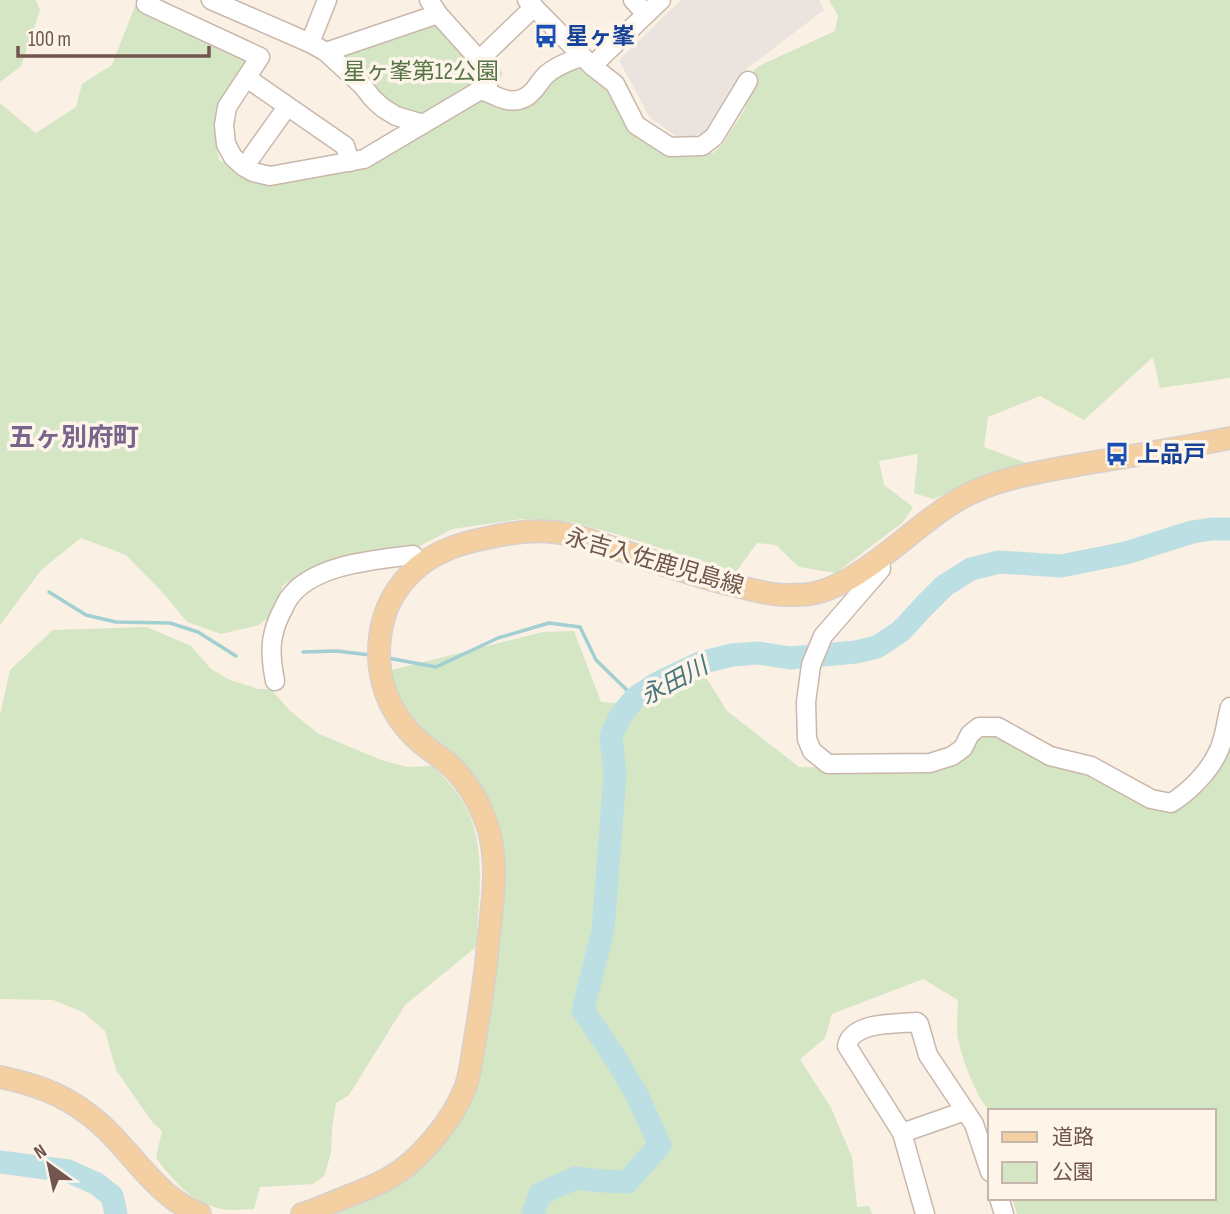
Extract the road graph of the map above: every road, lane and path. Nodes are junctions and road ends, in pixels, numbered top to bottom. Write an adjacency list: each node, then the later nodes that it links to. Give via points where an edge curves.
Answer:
1 (211, 0): 9 (street)
2 (327, 0): 9 (street)
3 (633, 0): 8 (street)
4 (661, 0): 8 (street)
5 (530, 3): 10 (street); 11 (street)
6 (146, 4): 18 (street, via 260,57 225,116 226,144 244,167 270,176)
7 (434, 7): 9 (street); 10 (street)
8 (646, 14): 11 (street)
9 (318, 47): 16 (street, via 383,108)
10 (480, 60): 14 (street, via 491,72)
11 (587, 61): 12 (street, via 615,84 636,125 670,147 702,146 714,137); 14 (street, via 555,68 533,93 515,102)
12 (748, 81)
13 (254, 83): 15 (street)
14 (486, 92): 16 (street, via 477,92)
15 (288, 107): 17 (street); 18 (street, via 345,146)
16 (423, 124): 18 (street, via 365,159)
17 (252, 156)
18 (350, 162)
19 (1230, 439): 20 (main road, 永吉入佐鹿児島線, via 982,487 934,515)
20 (880, 559): 21 (main road, 永吉入佐鹿児島線, via 825,590 769,594 582,538 532,532 473,541 436,553); 23 (street, via 881,569 823,636 811,665 807,738 812,751 828,764 930,763 963,748 979,727 998,727 1050,756 1091,766 1151,799 1171,803 1204,774 1219,750)
21 (415, 570): 22 (street, via 413,555 355,564 305,583 289,598 276,624 270,656); 29 (main road, 永吉入佐鹿児島線, via 396,591 381,628 378,659 386,694 404,725 452,767 476,799 494,852 482,1000 468,1081 437,1135 400,1171)
22 (275, 681)
23 (1230, 707)
24 (0, 1077): 28 (main road, via 35,1084 88,1114 176,1201)
25 (965, 1111): 26 (street); 26 (street, via 928,1055 917,1022 861,1028 848,1040 848,1046); 27 (street)
26 (902, 1133): 30 (street)
27 (988, 1166)
28 (200, 1214)
29 (302, 1214)
30 (925, 1214)

